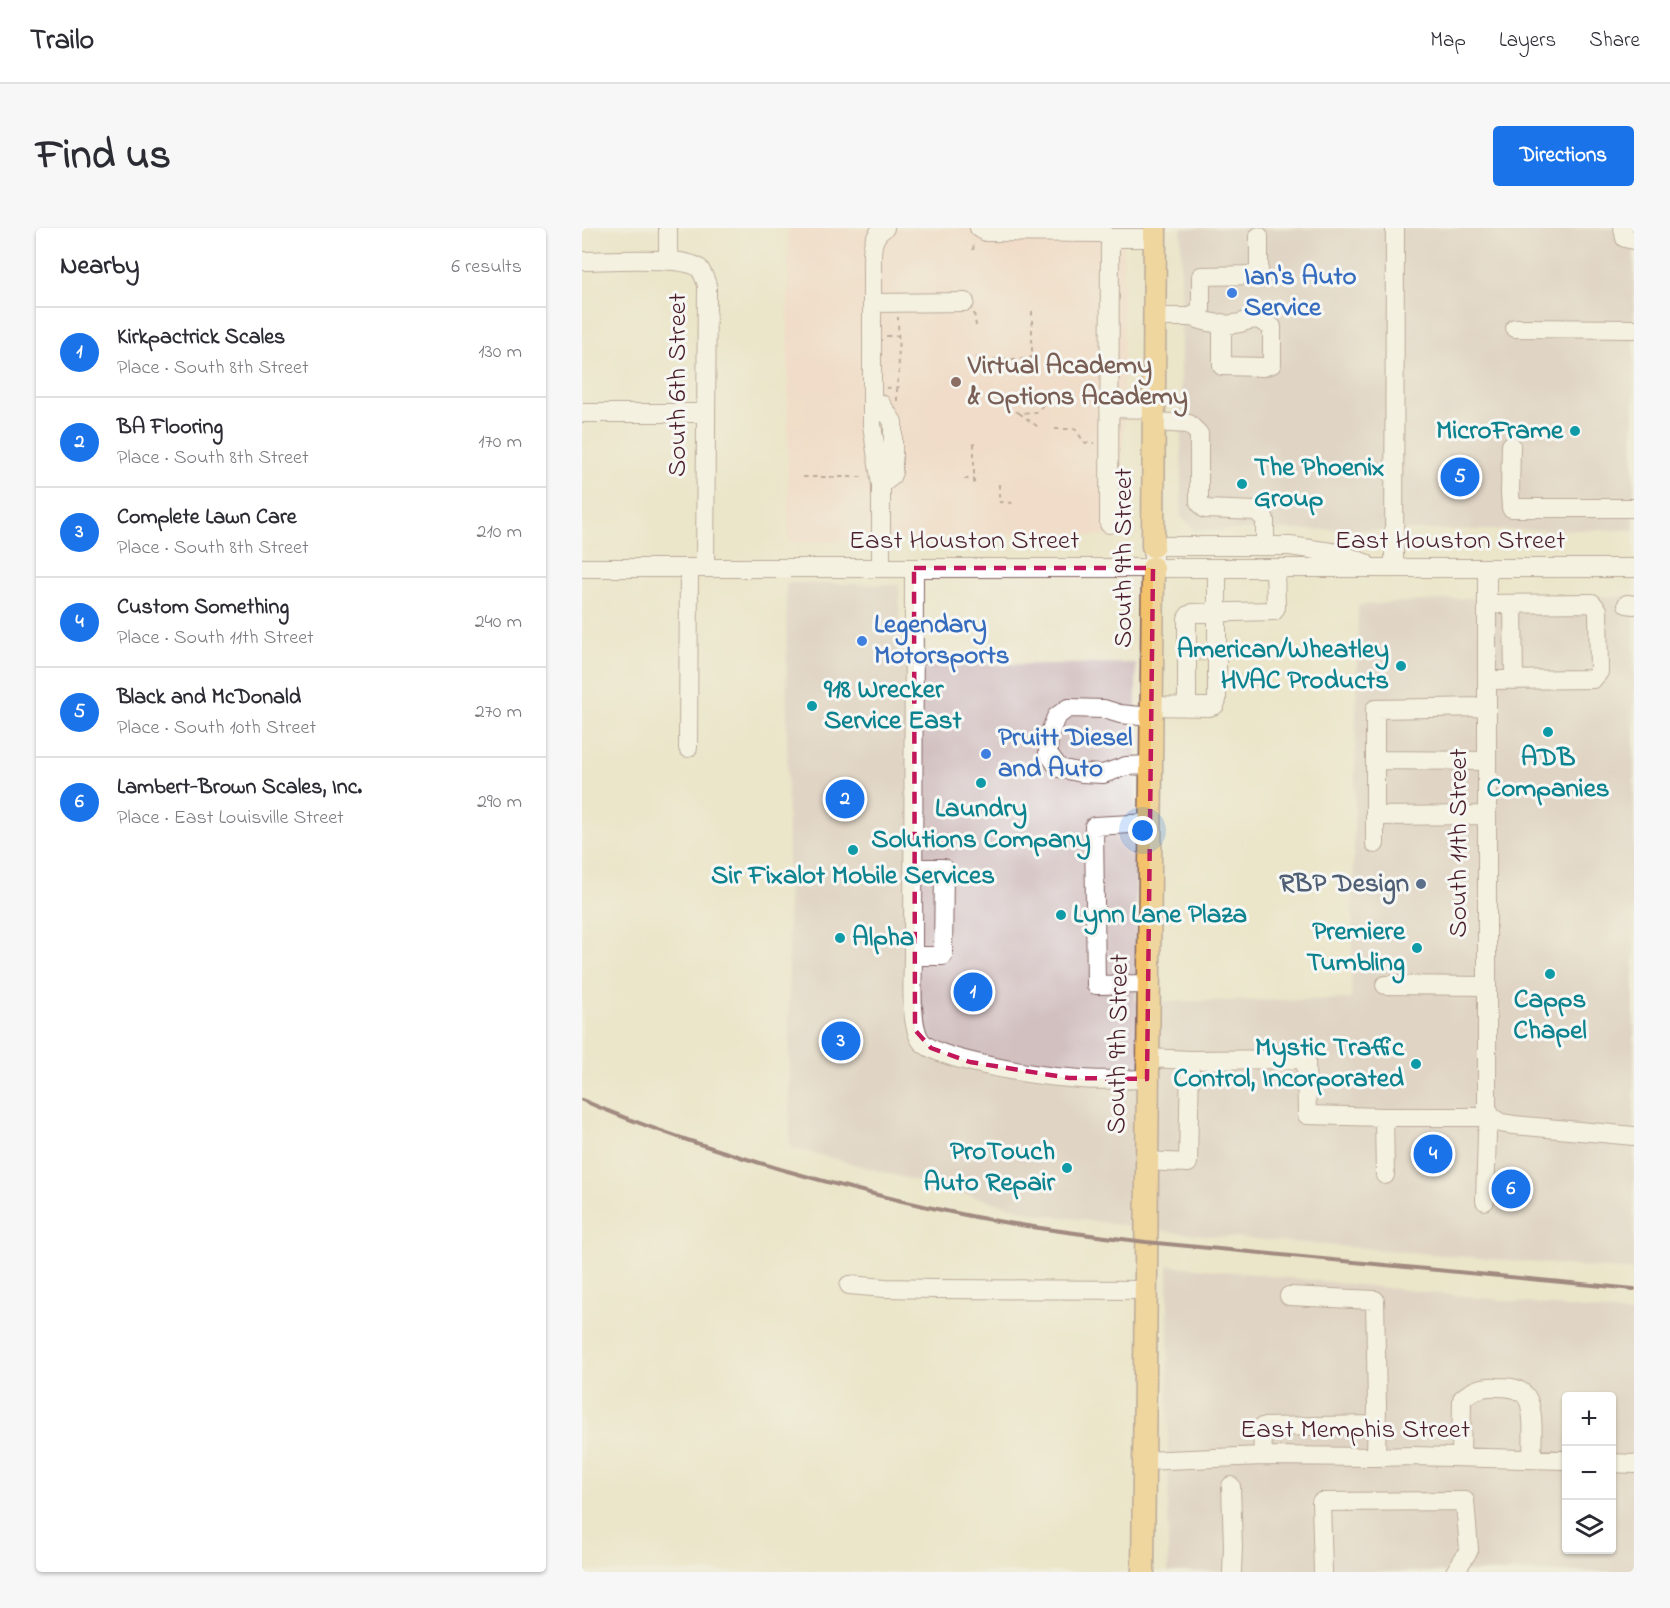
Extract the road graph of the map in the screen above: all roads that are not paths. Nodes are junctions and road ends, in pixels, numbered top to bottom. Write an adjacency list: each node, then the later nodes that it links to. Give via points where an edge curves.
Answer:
1 (668, 228): 11 (street, South 6th Street)
2 (885, 228): 13 (street, via 873,245)
3 (979, 228): 8 (street, via 986,232 1102,233)
4 (1395, 228): 34 (street)
5 (1623, 228): 9 (street, via 1625,238)
6 (1155, 233): 8 (street); 14 (main road, South 9th Street)
7 (1259, 236): 15 (street, via 1259,275 1201,276 1201,309)
8 (1110, 238): 19 (street)
9 (1634, 240)
10 (582, 261): 11 (street)
11 (668, 261): 21 (street, South 6th Street, via 699,268 707,285)
12 (965, 302): 13 (street)
13 (873, 303): 30 (street, via 872,425)
14 (1154, 317): 15 (street); 22 (main road, South 9th Street)
15 (1191, 317): 16 (street)
16 (1222, 323)
17 (1515, 328): 18 (street)
18 (1634, 329)
19 (1109, 408): 22 (street); 25 (street)
20 (582, 413): 21 (street)
21 (706, 413): 29 (street, South 6th Street)
22 (1154, 416): 26 (street, via 1189,424 1198,434 1199,501 1205,509 1256,511 1264,519); 27 (main road, South 9th Street)
23 (1511, 445): 24 (street, via 1511,508)
24 (1634, 508)
25 (1109, 524)
26 (1265, 546): 27 (street); 34 (street, via 1338,553)
27 (1153, 557): 31 (street, East Houston Street); 32 (street, East Houston Street); 45 (main road, South 9th Street)
28 (582, 568): 29 (street, East Houston Street)
29 (697, 568): 30 (street, East Houston Street); 46 (street, South 6th Street)
30 (881, 568): 31 (street, East Houston Street)
31 (915, 568): 54 (street)
32 (1217, 568): 33 (street, East Houston Street); 39 (street)
33 (1275, 568): 34 (street, East Houston Street); 39 (street, via 1274,611)
34 (1386, 568): 36 (street, East Houston Street)
35 (1634, 568): 36 (street, East Houston Street)
36 (1487, 569): 37 (street, South 11th Street)
37 (1487, 604): 38 (street); 41 (street, South 11th Street)
38 (1513, 604): 42 (street); 42 (street, via 1592,603 1598,610 1599,672 1593,679)
39 (1217, 613): 40 (street); 40 (street, via 1193,613 1187,618)
40 (1203, 652): 43 (street); 43 (street, via 1217,700 1209,707)
41 (1487, 680): 42 (street); 44 (street, South 11th Street)
42 (1514, 680)
43 (1187, 707): 45 (street)
44 (1486, 707): 47 (street, via 1375,709); 48 (street, South 11th Street)
45 (1151, 712): 49 (main road, South 9th Street); 49 (street, via 1120,714 1104,709 1068,708 1056,717 1048,753 1059,768 1082,773 1103,774 1126,766)
46 (688, 748)
47 (1375, 760): 48 (street); 51 (street)
48 (1486, 761): 50 (street, South 11th Street)
49 (1151, 765): 52 (main road, South 9th Street)
50 (1486, 815): 51 (street); 58 (street, South 11th Street, via 1478,922)
51 (1375, 816): 53 (street)
52 (1150, 823): 56 (main road, South 9th Street); 56 (street, via 1094,826 1096,985)
53 (1375, 844)
54 (914, 868): 55 (street); 55 (street, via 944,868 943,956)
55 (913, 956): 60 (street, via 915,1030 922,1042 940,1053 1069,1078)
56 (1148, 984): 60 (main road, South 9th Street)
57 (1385, 985): 58 (street)
58 (1486, 986): 62 (street, South 11th Street, via 1487,1107)
59 (1190, 1060): 60 (street); 61 (street, via 1306,1059 1307,1116); 64 (street, via 1188,1163)
60 (1148, 1069): 64 (main road, South 9th Street)
61 (1384, 1117): 62 (street); 65 (street)
62 (1491, 1118): 63 (street, via 1515,1125); 66 (street, South 11th Street)
63 (1634, 1136)
64 (1146, 1161): 68 (main road, South 9th Street)
65 (1385, 1175)
66 (1485, 1201)
67 (849, 1285): 68 (street)
68 (1145, 1290): 76 (main road, South 9th Street)
69 (1289, 1296): 70 (street, via 1375,1300)
70 (1376, 1425): 71 (street, via 1262,1427); 72 (street)
71 (1263, 1456): 72 (street, East Memphis Street); 76 (street, East Memphis Street)
72 (1376, 1457): 73 (street, East Memphis Street)
73 (1461, 1457): 74 (street, East Memphis Street); 74 (street, via 1462,1399 1481,1388 1494,1386 1511,1387 1524,1393 1529,1402)
74 (1532, 1459): 75 (street, East Memphis Street)
75 (1562, 1460)
76 (1143, 1461): 80 (main road, South 9th Street)
77 (1616, 1462): 78 (street)
78 (1634, 1464)
79 (1231, 1486): 81 (street)
80 (1143, 1572)
81 (1232, 1572)
82 (1323, 1572): 83 (street, via 1321,1502 1465,1501 1469,1550)
83 (1455, 1572)

